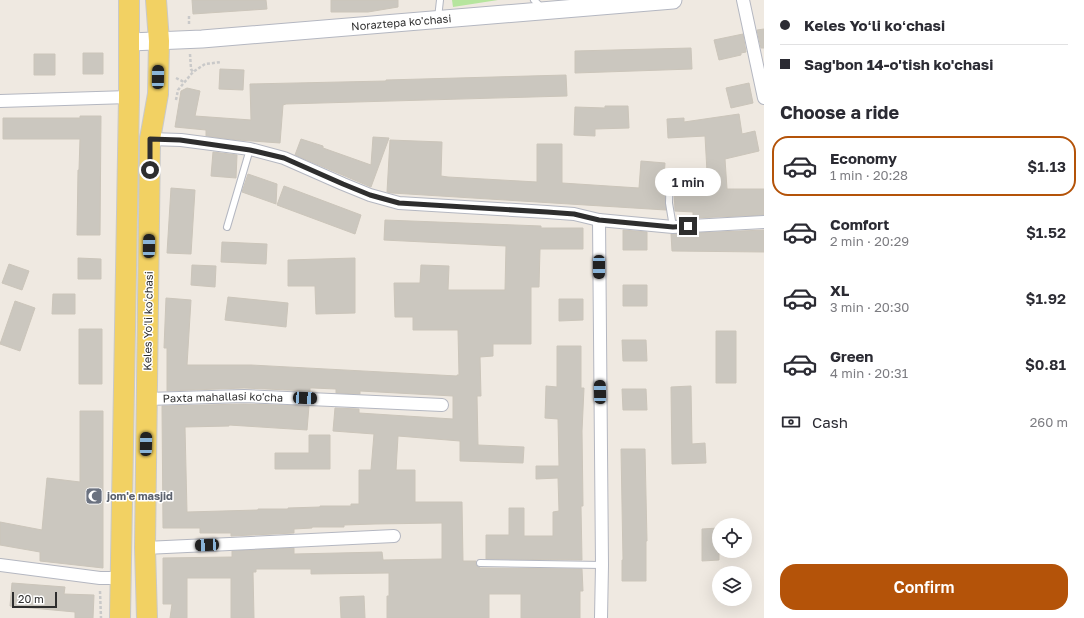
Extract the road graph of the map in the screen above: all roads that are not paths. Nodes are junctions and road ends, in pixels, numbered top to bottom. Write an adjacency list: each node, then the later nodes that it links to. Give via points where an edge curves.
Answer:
1 (129, 0): 10 (main road, Keles Yoʻli koʻchasi)
2 (156, 0): 9 (main road, Keles Yoʻli koʻchasi)
3 (440, 0): 8 (lane)
4 (673, 0): 6 (main road, Noraztepa ko'chasi)
5 (743, 0): 12 (street)
6 (652, 1): 7 (main road, Noraztepa ko'chasi)
7 (540, 6): 8 (main road, Noraztepa ko'chasi)
8 (438, 20): 9 (main road, Noraztepa ko'chasi)
9 (159, 41): 10 (main road, Noraztepa ko'chasi); 14 (main road, Keles Yoʻli koʻchasi, via 158,94)
10 (130, 42): 11 (main road, Keles Yoʻli koʻchasi)
11 (129, 97): 13 (street); 28 (main road, Keles Yoʻli koʻchasi)
12 (764, 98)
13 (0, 101)
14 (150, 139): 15 (street, via 180,140); 21 (main road, Keles Yoʻli koʻchasi)
15 (250, 150): 17 (street, via 284,158 370,195 399,203 574,214); 19 (lane)
16 (670, 173): 20 (lane, via 669,203)
17 (599, 220): 20 (street); 27 (street)
18 (764, 222): 20 (street)
19 (227, 227)
20 (673, 227)
21 (147, 399): 22 (street, Paxta mahallasi ko'cha, via 244,396); 24 (main road, Keles Yoʻli koʻchasi)
22 (442, 405)
23 (394, 536): 24 (street)
24 (145, 548): 30 (main road, Keles Yoʻli koʻchasi)
25 (480, 563): 27 (lane)
26 (0, 565): 28 (street, via 100,578)
27 (602, 565): 31 (street)
28 (120, 578): 29 (main road, Keles Yoʻli koʻchasi)
29 (120, 618)
30 (147, 618)
31 (601, 618)

